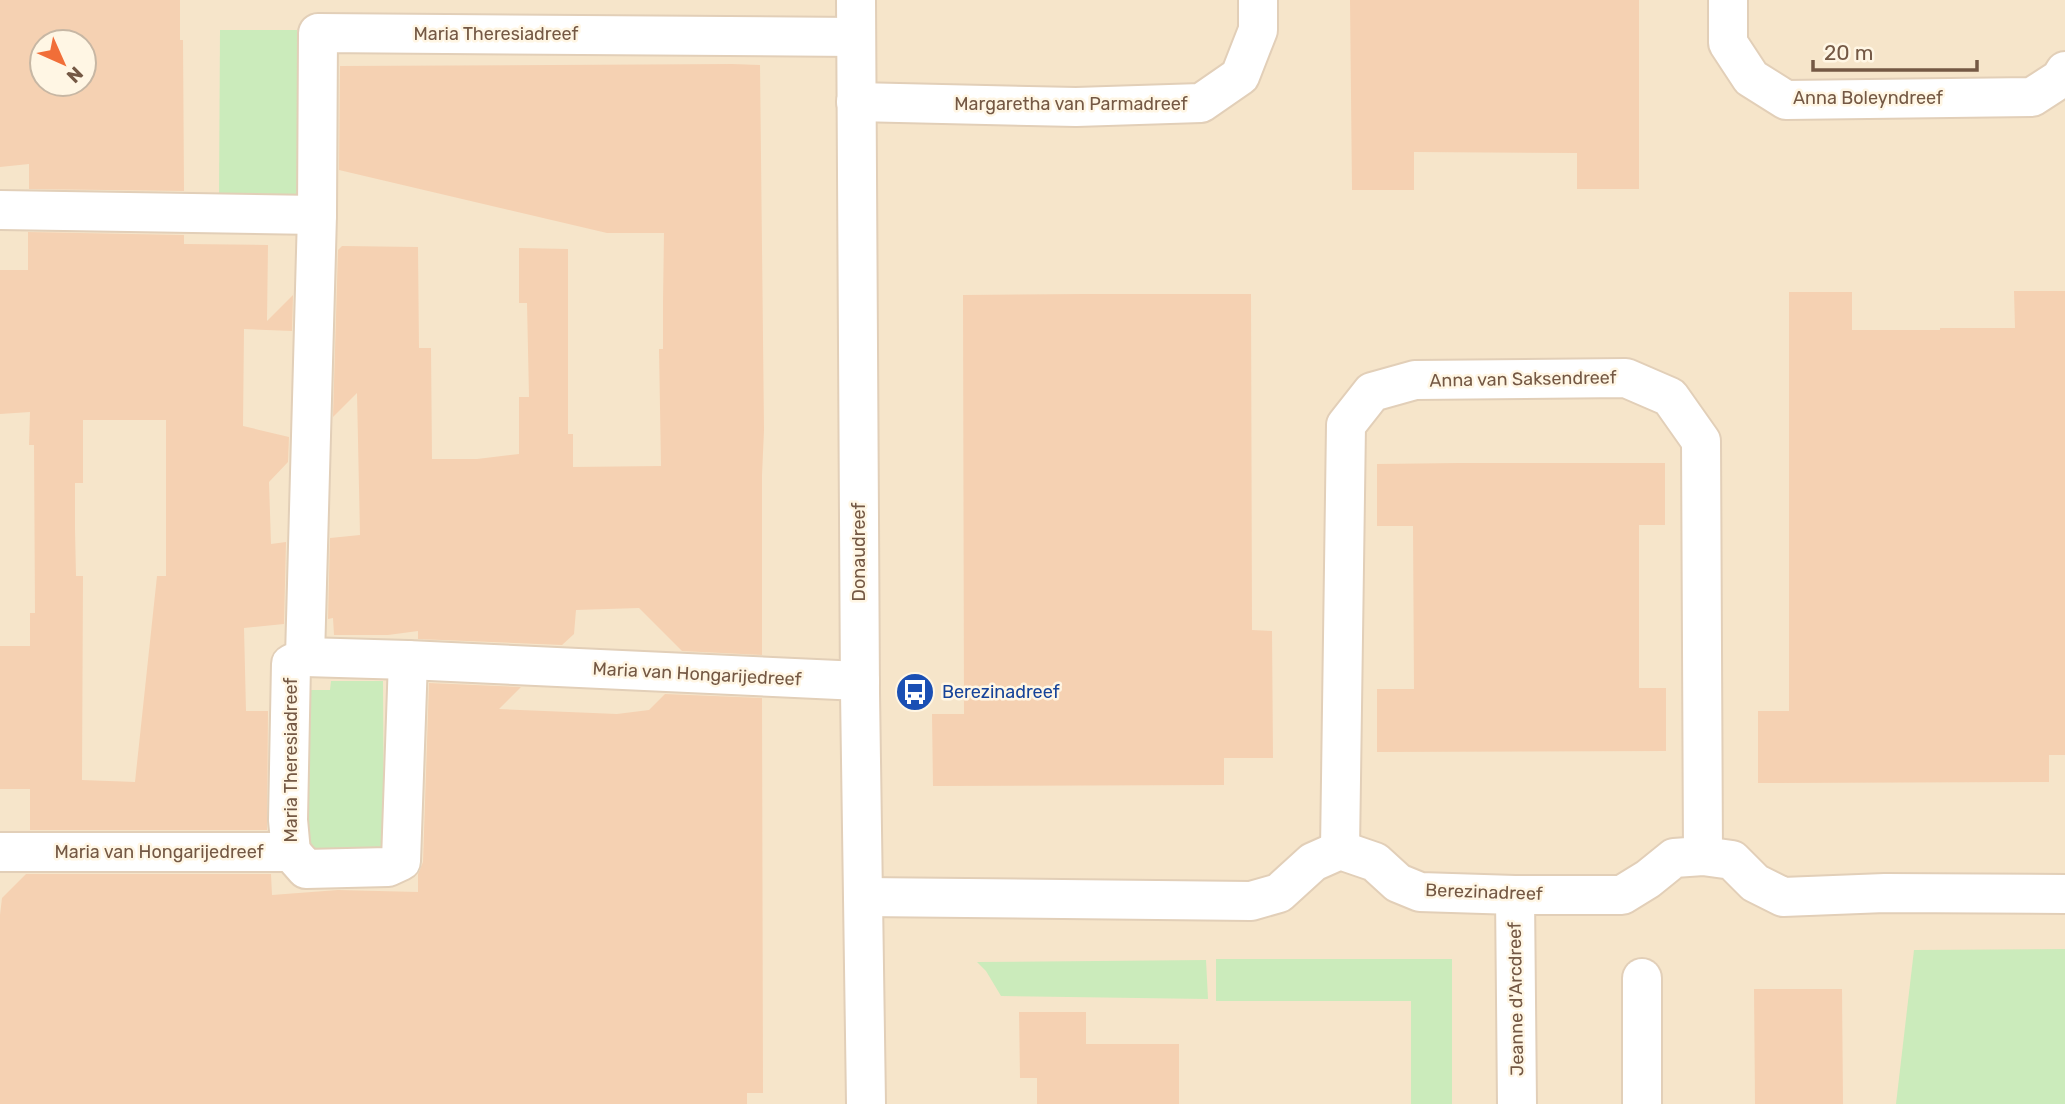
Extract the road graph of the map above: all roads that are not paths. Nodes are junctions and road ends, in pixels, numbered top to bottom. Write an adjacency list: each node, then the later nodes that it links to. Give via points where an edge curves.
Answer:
1 (1258, 0): 5 (street, Margaretha van Parmadreef, via 1258,30 1240,76 1202,103 1076,107)
2 (1728, 0): 4 (street, Anna Boleyndreef, via 1728,43 1751,78 1786,100 2032,97)
3 (856, 19): 5 (street, Donaudreef); 7 (street, Maria Theresiadreef, via 318,33)
4 (2065, 71)
5 (856, 102): 10 (street, Donaudreef)
6 (0, 210): 7 (street)
7 (317, 215): 8 (street, Maria Theresiadreef)
8 (304, 657): 9 (street, Maria van Hongarijedreef); 13 (street, Maria Theresiadreef, via 291,664)
9 (408, 660): 10 (street, Maria van Hongarijedreef); 13 (street, via 401,861 388,867 306,869)
10 (860, 681): 17 (street, Donaudreef)
11 (1339, 850): 14 (street, Anna van Saksendreef, via 1346,425 1372,392 1415,380 1626,377 1670,397 1700,441); 16 (street, Berezinadreef, via 1375,862 1398,883 1420,892); 17 (street, via 1313,862 1279,893 1251,901)
12 (0, 852): 13 (street, Maria van Hongarijedreef)
13 (291, 852)
14 (1703, 856): 15 (street, Berezinadreef, via 1732,860 1755,883 1783,897); 16 (street, Berezinadreef, via 1674,858 1622,895)
15 (2065, 894)
16 (1514, 895): 20 (street, Jeanne d'Arcdreef)
17 (863, 897): 19 (street, Donaudreef)
18 (1642, 978): 21 (street)
19 (866, 1104)
20 (1517, 1104)
21 (1642, 1104)

